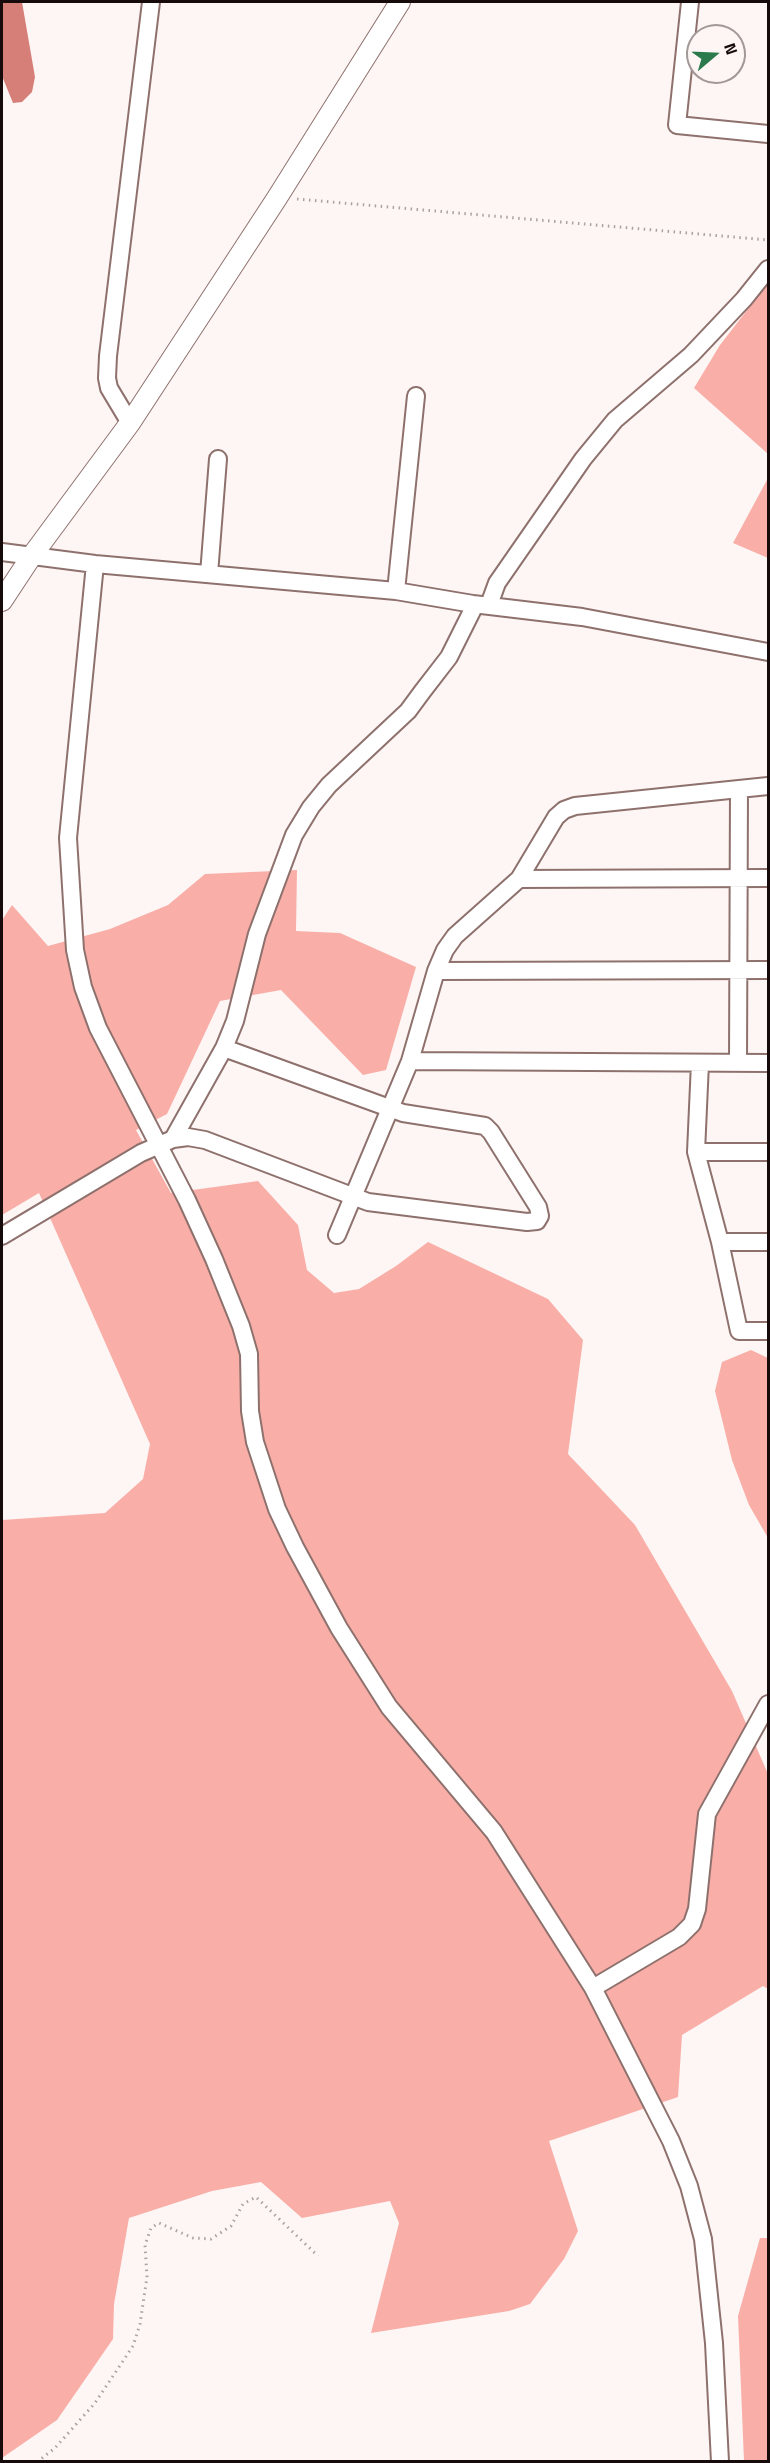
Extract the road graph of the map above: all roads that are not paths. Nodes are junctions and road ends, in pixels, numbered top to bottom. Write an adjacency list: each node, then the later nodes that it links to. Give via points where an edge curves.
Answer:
1 (151, 2): 7 (street, via 108,356 110,388)
2 (400, 2): 7 (street)
3 (690, 2): 4 (street, via 677,124)
4 (768, 134)
5 (768, 269): 15 (street, via 691,355 615,420)
6 (416, 396): 13 (street)
7 (130, 423): 10 (street)
8 (218, 459): 12 (street)
9 (2, 552): 10 (street)
10 (31, 557): 11 (street); 14 (street)
11 (95, 564): 12 (street); 31 (street, via 68,838 75,950 98,1028)
12 (209, 574): 13 (street)
13 (396, 591): 15 (street)
14 (2, 601)
15 (481, 604): 16 (street, via 582,617); 25 (street, via 472,611 449,657 408,711 310,807 294,835 257,934 242,1001)
16 (768, 652)
17 (768, 786): 18 (street)
18 (739, 789): 19 (street); 21 (street, via 564,810)
19 (738, 878): 20 (street); 21 (street); 22 (street)
20 (768, 878)
21 (519, 879): 24 (street, via 455,936)
22 (738, 970): 23 (street); 24 (street); 28 (street)
23 (768, 970)
24 (436, 971): 26 (street)
25 (224, 1048): 30 (street); 31 (street)
26 (410, 1061): 27 (street); 30 (street)
27 (700, 1063): 28 (street); 32 (street)
28 (738, 1063): 29 (street)
29 (768, 1063)
30 (391, 1108): 34 (street); 34 (street, via 485,1126 540,1216 537,1221 527,1222 368,1202)
31 (166, 1142): 34 (street, via 188,1137 205,1140); 36 (street); 41 (street, via 241,1326 249,1354 255,1443 277,1509 296,1547 339,1628 389,1707 494,1832)
32 (696, 1152): 33 (street); 37 (street)
33 (768, 1152)
34 (352, 1195): 35 (street)
35 (337, 1235)
36 (2, 1236)
37 (720, 1242): 38 (street); 39 (street, via 739,1331)
38 (768, 1242)
39 (768, 1331)
40 (768, 1704): 41 (street, via 707,1814 692,1924 679,1937)
41 (593, 1988): 42 (street, via 643,2084 689,2186 703,2239 714,2343)
42 (720, 2462)

